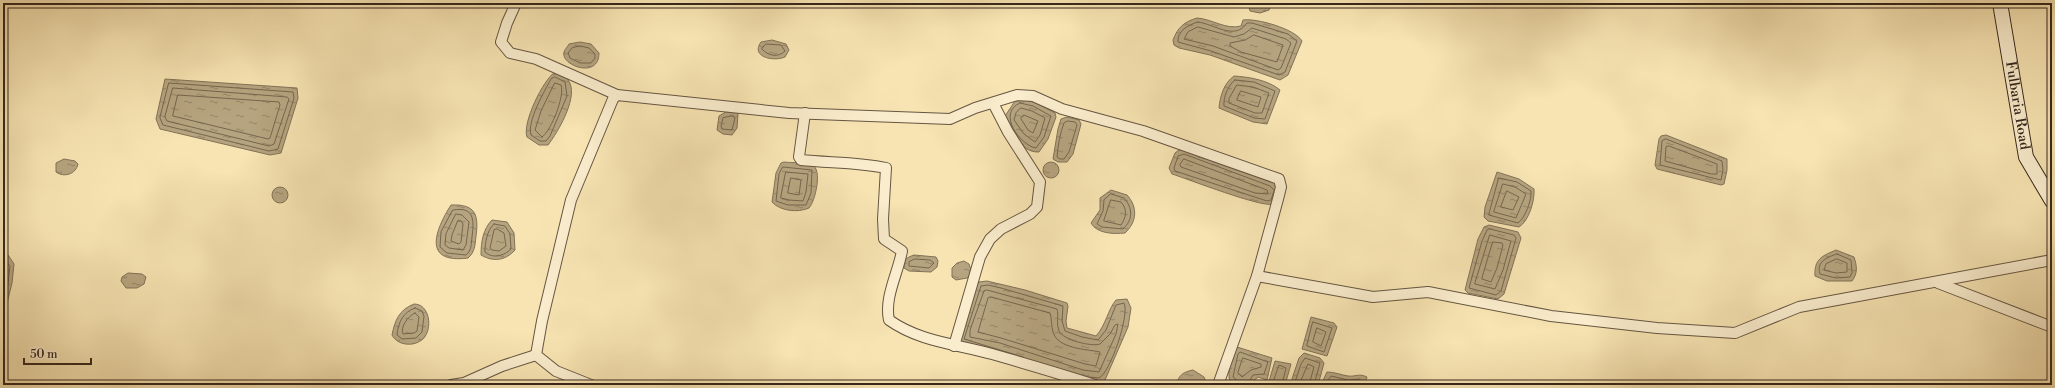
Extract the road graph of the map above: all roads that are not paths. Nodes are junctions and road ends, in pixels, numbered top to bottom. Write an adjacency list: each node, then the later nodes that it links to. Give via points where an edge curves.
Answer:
1 (516, 3): 3 (street, via 501,42 510,53 536,59)
2 (2000, 3): 6 (main road, Fulbaria Road, via 2026,157)
3 (617, 95): 5 (street); 12 (street, via 613,99 571,200)
4 (992, 103): 5 (street, via 950,119); 8 (street, via 1017,95 1033,96 1062,109 1143,131 1279,180 1281,187); 11 (street, via 1040,182 1037,207 1030,214 1001,229 990,239 980,257)
5 (805, 113): 11 (street, via 799,157 801,160 886,168 884,239 902,251 889,301 889,320 920,337)
6 (2052, 202)
7 (2052, 260): 9 (street)
8 (1257, 276): 9 (street, via 1374,297 1428,292 1551,316 1658,328 1735,333 1799,307); 16 (street)
9 (1938, 282): 10 (street)
10 (2052, 327)
11 (954, 346): 15 (street, via 991,354)
12 (536, 355): 13 (street, via 502,366 464,383); 14 (street, via 556,371)
13 (451, 385)
14 (591, 385)
15 (1094, 385)
16 (1218, 385)

